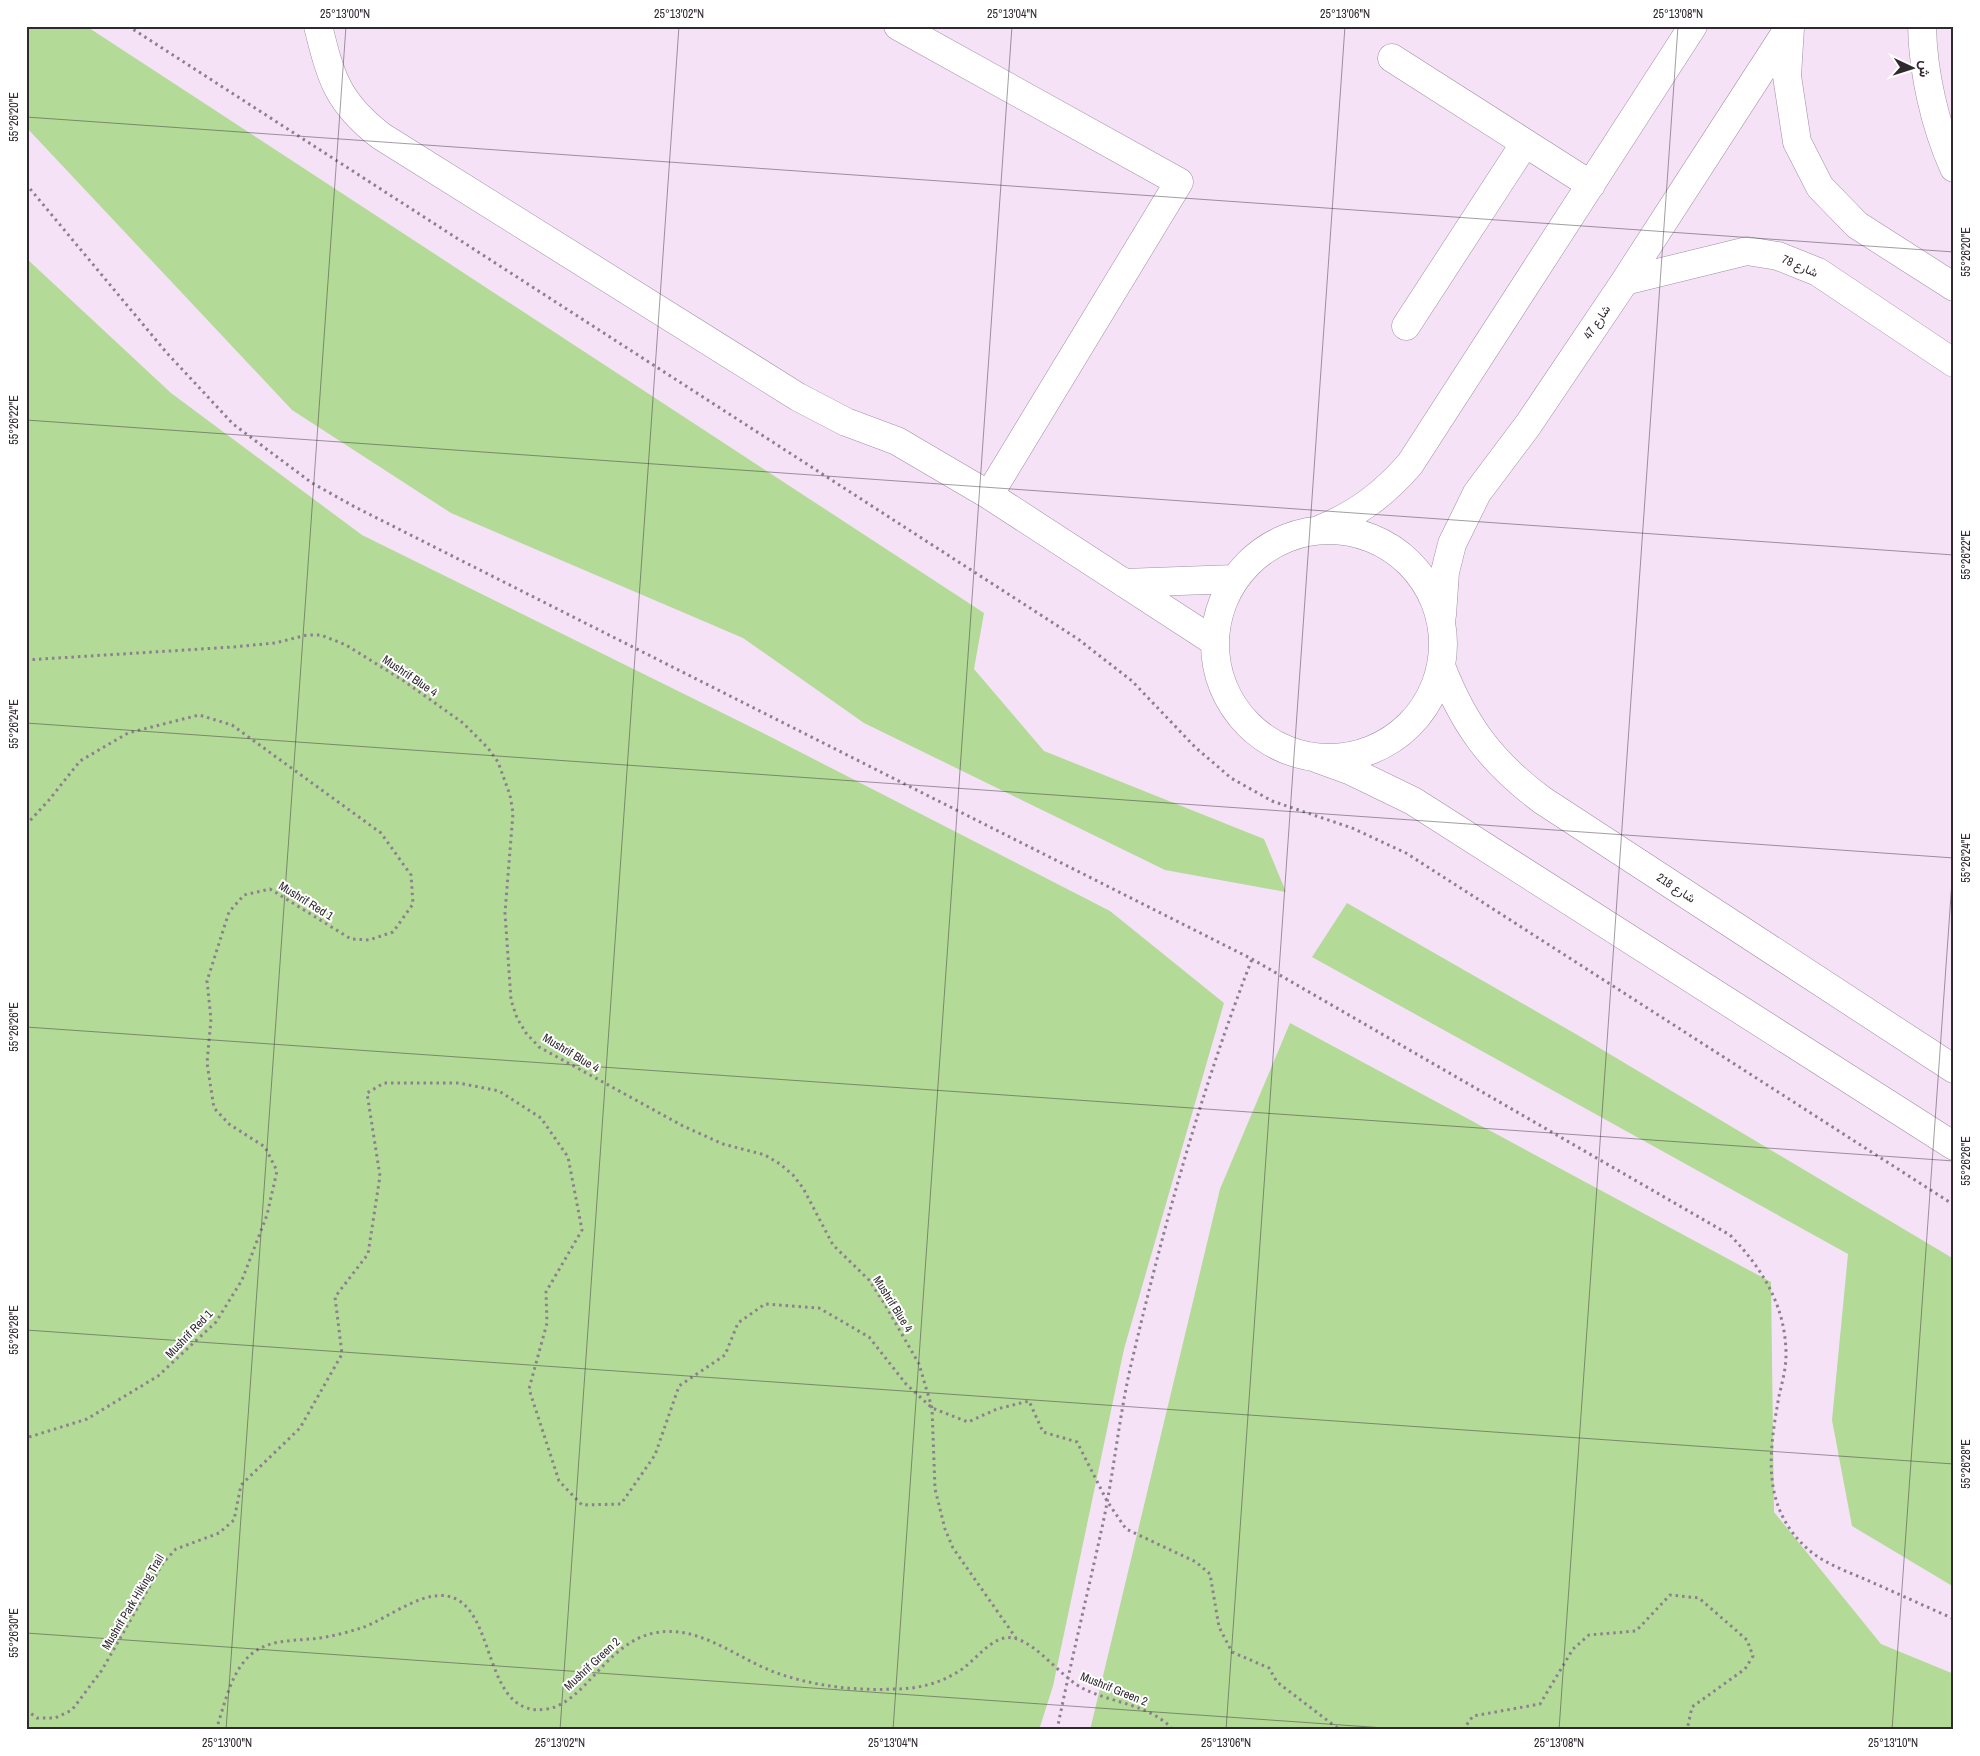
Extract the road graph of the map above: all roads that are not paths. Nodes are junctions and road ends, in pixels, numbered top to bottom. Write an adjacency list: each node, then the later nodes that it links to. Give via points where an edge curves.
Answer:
1 (318, 26): 14 (street, via 337,89 349,108 381,136 798,397 846,422 897,441)
2 (898, 26): 14 (street, via 1179,182)
3 (1693, 26): 9 (street)
4 (1790, 26): 10 (street, شارع 47); 11 (street, via 1787,76 1797,142 1820,186 1857,225)
5 (1922, 26): 8 (street, via 1940,138)
6 (1392, 58): 7 (street)
7 (1525, 143): 9 (street); 12 (street)
8 (1954, 168)
9 (1591, 185): 15 (street, via 1410,464 1370,504)
10 (1625, 281): 13 (street, شارع 78, via 1747,251 1778,256 1818,272); 18 (street, شارع 47, via 1468,510 1452,544 1445,572)
11 (1954, 288)
12 (1406, 326)
13 (1954, 362)
14 (989, 495): 17 (street)
15 (1320, 530): 16 (street, via 1287,537 1258,554); 18 (street, via 1345,530 1369,537 1411,564 1437,607)
16 (1235, 579): 17 (street); 19 (street, via 1220,609)
17 (1124, 583): 19 (street)
18 (1442, 632): 20 (street)
19 (1215, 642): 21 (street, via 1219,675 1233,706 1255,732 1284,749)
20 (1441, 666): 21 (street, via 1429,698 1410,725 1382,746 1350,757); 22 (street, شارع 218, via 1453,698 1470,728 1515,780)
21 (1316, 758): 23 (street, via 1349,770 1412,801)
22 (1954, 1069)
23 (1954, 1146)

